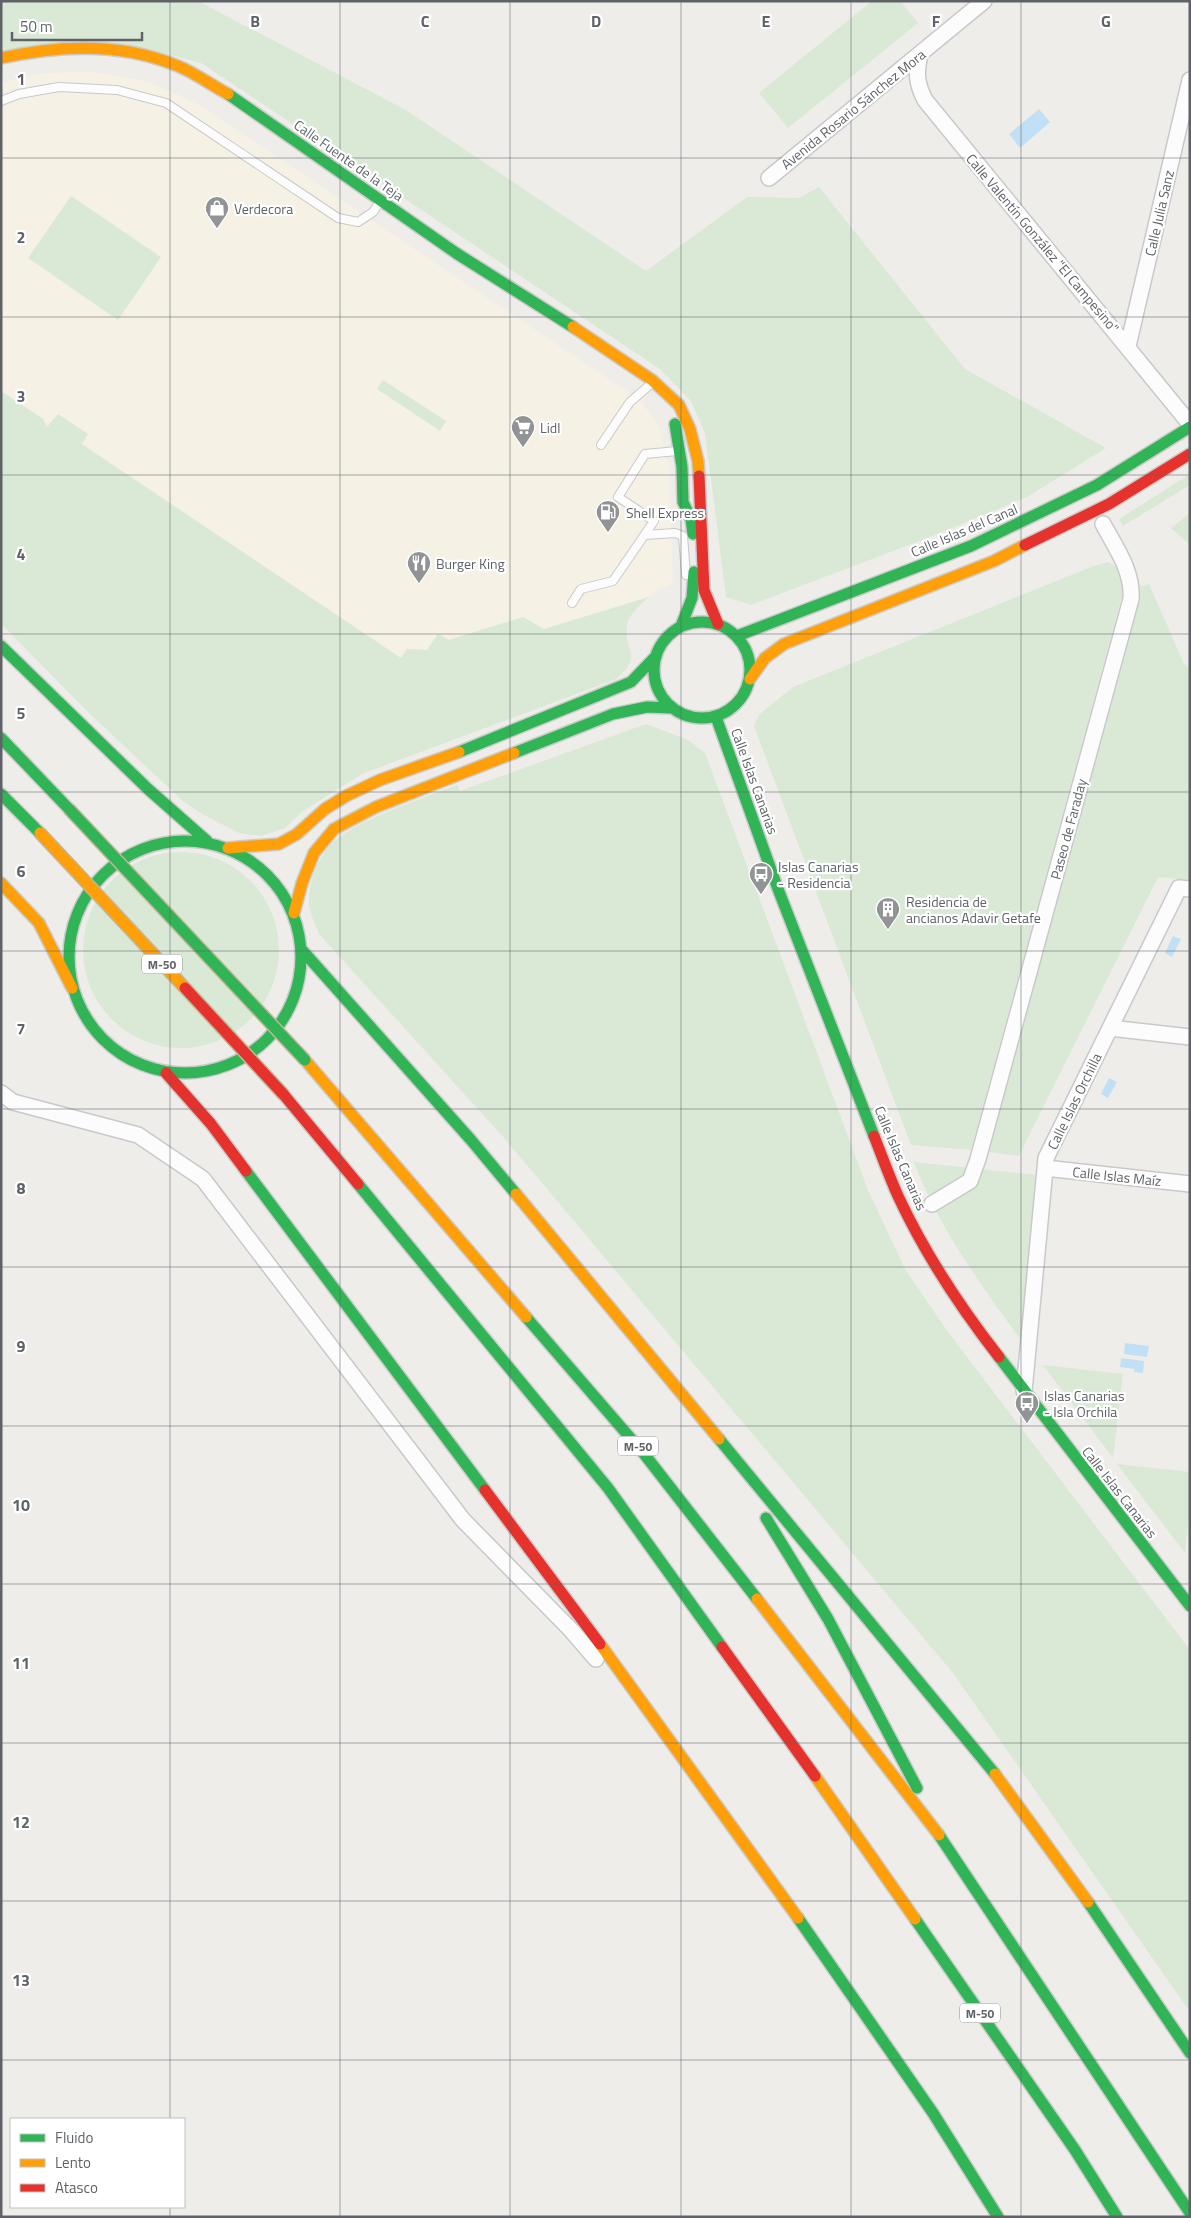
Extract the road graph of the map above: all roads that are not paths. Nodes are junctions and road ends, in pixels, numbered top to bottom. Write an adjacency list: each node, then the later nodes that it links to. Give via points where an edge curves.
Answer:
1 (984, 1): 2 (street, Avenida Rosario Sánchez Mora)
2 (920, 54): 6 (street, Avenida Rosario Sánchez Mora); 8 (street, Calle Valentín González "El Campesino", via 916,73 918,87 925,100)
3 (1, 58): 7 (main road, Calle Fuente de la Teja, via 33,51 84,47 130,52 178,66 232,97)
4 (1190, 80): 8 (street, Calle Julia Sanz)
5 (1, 101): 7 (lane, via 19,94 59,87 117,90 166,103 338,218 358,222 373,212)
6 (769, 178)
7 (382, 200): 9 (main road, Calle Fuente de la Teja, via 456,253)
8 (1128, 346): 10 (street, Calle Valentín González "El Campesino")
9 (653, 381): 11 (lane, via 630,402); 12 (main road, Calle Fuente de la Teja, via 666,400 677,429); 14 (main road, Calle Fuente de la Teja, via 679,405 690,429 698,461)
10 (1190, 425): 20 (main road, Calle Islas del Canal, via 1097,485 971,546)
11 (601, 445)
12 (680, 450): 14 (lane, via 690,458 691,490); 16 (lane, via 645,454 618,497 654,521); 19 (main road, Calle Fuente de la Teja, via 683,502 693,533 694,584 689,608)
13 (1190, 454): 23 (main road, via 1109,504 994,561 784,644 765,658)
14 (700, 506): 18 (main road, Calle Fuente de la Teja, via 704,590)
15 (1103, 524): 41 (street, Paseo de Faraday, via 1129,574 1131,599 978,1158 970,1181)
16 (645, 534): 17 (lane, via 613,581 581,589); 19 (lane, via 675,533 683,536 686,582)
17 (572, 603)
18 (718, 624): 19 (main road, via 686,624); 20 (main road)
19 (676, 629): 22 (main road, via 661,644)
20 (737, 636): 23 (main road, via 746,649)
21 (1, 646): 28 (main road, via 148,789)
22 (654, 658): 24 (main road, via 655,686); 29 (main road, via 631,682 346,796 279,844)
23 (750, 679): 25 (main road, via 738,702)
24 (671, 708): 25 (main road, via 685,716); 32 (main road, via 647,707 613,714 376,807 334,829 314,853)
25 (716, 717): 42 (main road, Calle Islas Canarias, via 778,889 898,1196 962,1309)
26 (1, 738): 46 (main road, M-50, bridge, via 305,1060 646,1455)
27 (1, 794): 52 (main road, M-50, bridge, via 284,1095 608,1488 840,1811 1075,2150)
28 (207, 841): 29 (main road); 34 (main road, via 164,842 128,855 98,878 75,916 68,948)
29 (228, 848): 32 (main road, via 254,863 277,884)
30 (1, 883): 34 (main road, via 39,923)
31 (1184, 888): 35 (street, Calle Islas Orchilla)
32 (294, 913): 33 (main road)
33 (302, 950): 37 (main road, via 294,1002 260,1047 222,1068); 43 (main road, via 471,1140)
34 (72, 988): 37 (main road, via 92,1029 127,1059)
35 (1110, 1028): 36 (street); 39 (street, Calle Islas Orchilla, via 1046,1158)
36 (1190, 1037)
37 (166, 1073): 45 (main road, via 217,1132)
38 (1, 1093): 45 (street, via 13,1102 138,1135 203,1179 463,1520 571,1630 624,1693)
39 (1045, 1168): 40 (street, Calle Islas Maíz); 42 (street, Calle Islas Orchilla)
40 (1190, 1184)
41 (932, 1204)
42 (1024, 1391): 44 (main road, Calle Islas Canarias)
43 (696, 1410): 46 (main road, via 828,1619); 47 (main road, via 991,1768)
44 (1190, 1606)
45 (658, 1724): 51 (main road, via 933,2113)
46 (950, 1849): 50 (main road, M-50)
47 (1104, 1924): 48 (lane); 49 (main road)
48 (1190, 2038)
49 (1190, 2053)
50 (1190, 2213)
51 (998, 2217)
52 (1117, 2217)

